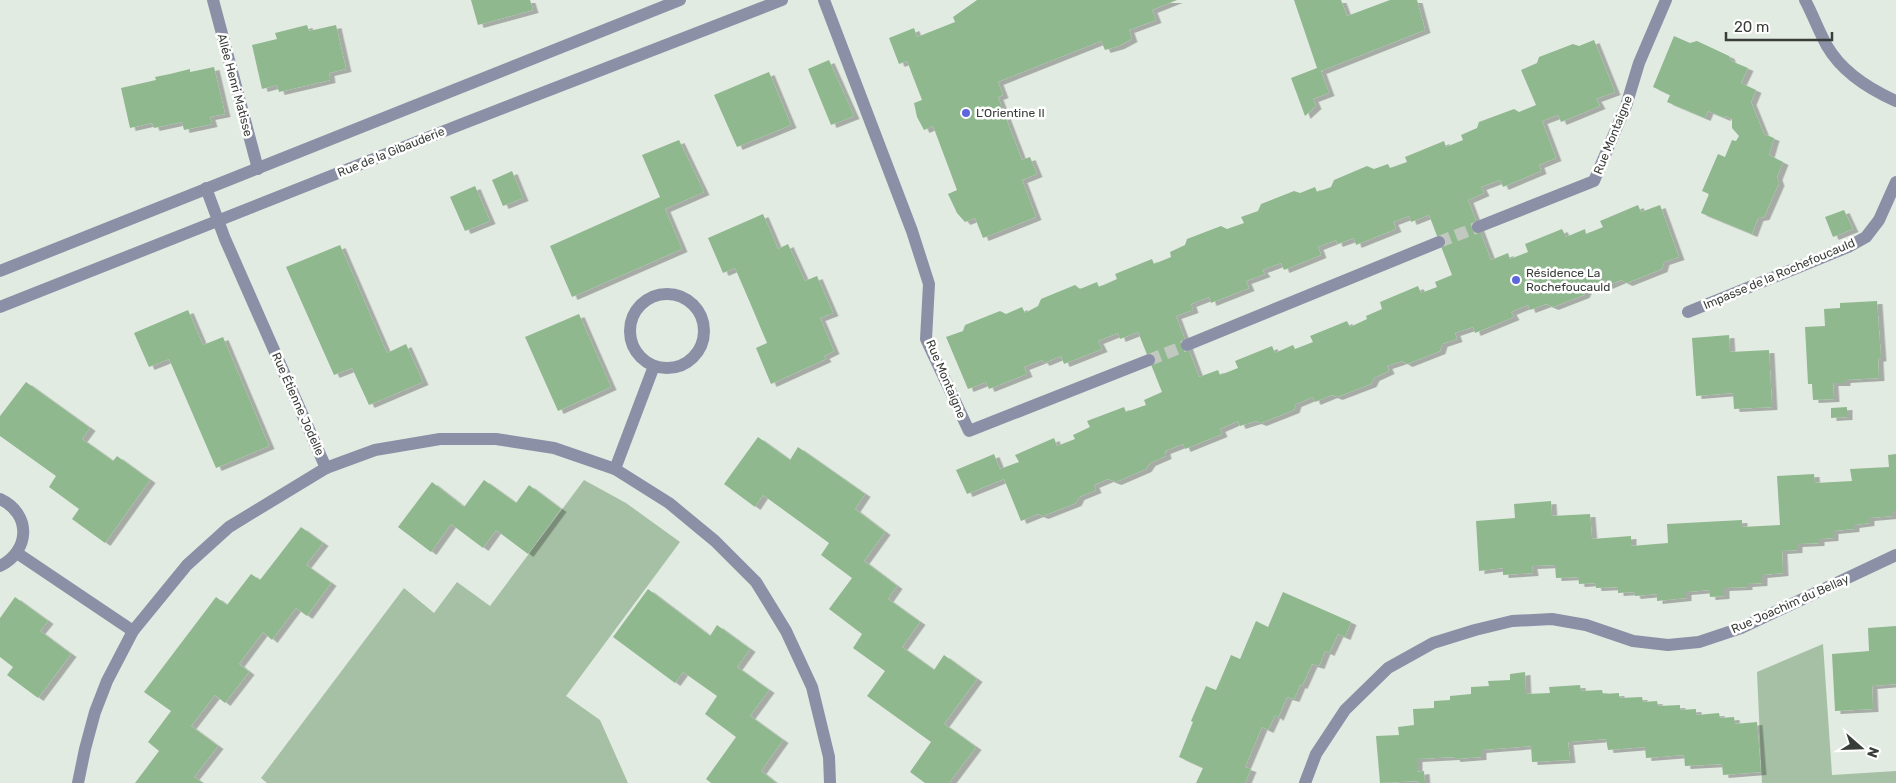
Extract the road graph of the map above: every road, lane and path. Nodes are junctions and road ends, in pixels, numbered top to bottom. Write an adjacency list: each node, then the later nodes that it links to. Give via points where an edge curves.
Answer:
1 (213, 0): 8 (street, Allée Henri Matisse)
2 (680, 0): 8 (street)
3 (782, 0): 11 (street, Rue de la Gibauderie)
4 (824, 0): 18 (street, Rue Montaigne, via 930,284 926,339 969,431)
5 (1666, 0): 12 (street, Rue Montaigne, via 1594,181)
6 (1805, 0): 7 (street, via 1828,47 1850,74)
7 (1896, 101)
8 (258, 169): 10 (street)
9 (1896, 182): 16 (street, Impasse de la Rochefoucauld, via 1879,220 1866,237)
10 (206, 188): 11 (street, Rue Étienne Jodelle); 14 (street)
11 (218, 222): 15 (street, Rue de la Gibauderie); 20 (street, Rue Étienne Jodelle)
12 (1478, 227)
13 (1439, 242): 17 (street)
14 (0, 271)
15 (0, 307)
16 (1688, 312)
17 (1187, 345)
18 (1149, 360)
19 (654, 366): 19 (street, via 677,367 698,353 705,329 696,306 686,298 674,294 650,297 633,316 630,339 635,350); 21 (street)
20 (326, 468): 21 (street, via 375,450 430,441 496,439 554,448); 26 (street, Rue Étienne Jodelle, via 229,527 187,565)
21 (615, 469): 28 (street, via 669,503 715,541 756,582 786,631 812,687 829,757)
22 (0, 500): 23 (street, via 15,510 21,520 24,531)
23 (17, 553): 25 (street); 26 (street)
24 (1896, 555): 29 (street, Rue Joachim du Bellay, via 1741,628 1699,642 1668,645 1633,641 1586,625 1552,619 1512,621 1433,643 1388,668 1345,710 1316,754)
25 (0, 566)
26 (133, 631): 27 (street, Rue Étienne Jodelle, via 98,705)
27 (78, 783)
28 (830, 783)
29 (1305, 783)

